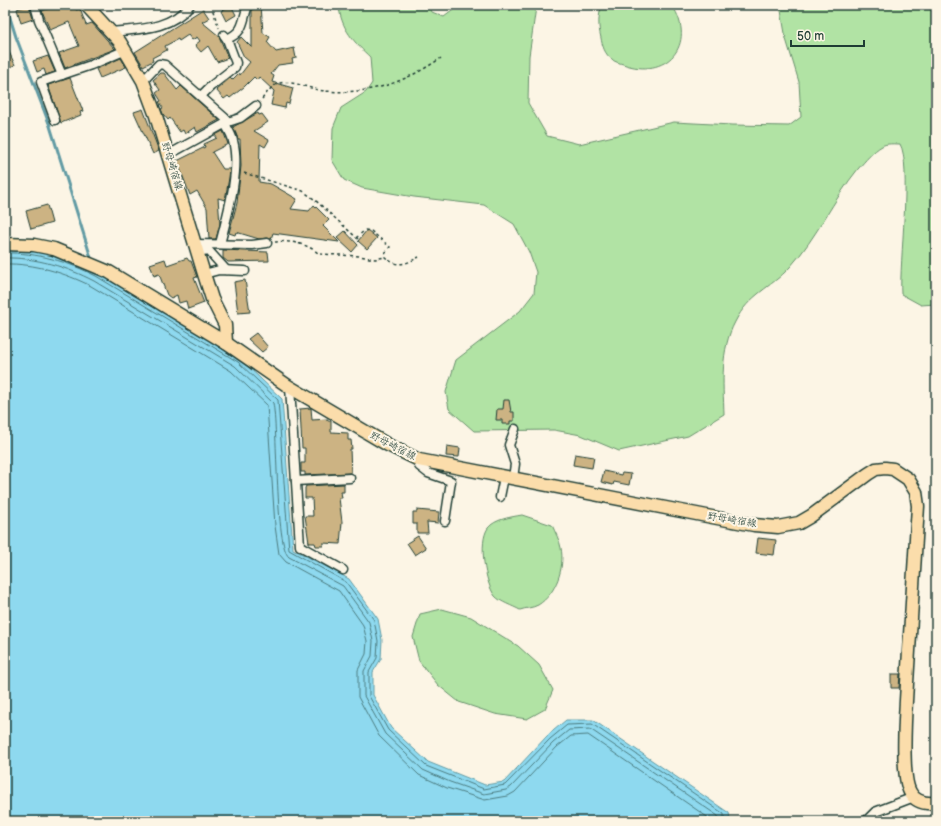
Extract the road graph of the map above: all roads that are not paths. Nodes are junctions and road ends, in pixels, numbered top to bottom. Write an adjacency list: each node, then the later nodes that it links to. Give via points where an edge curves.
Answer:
1 (35, 5): 7 (street)
2 (86, 5): 5 (main road, 野母崎宿線)
3 (190, 5): 5 (street, via 184,13 162,25)
4 (248, 5): 9 (street, via 238,34 226,37 235,58 235,67)
5 (112, 32): 6 (main road, 野母崎宿線)
6 (126, 50): 7 (street); 8 (main road, 野母崎宿線)
7 (62, 75): 11 (street, via 41,82)
8 (143, 81): 9 (street, via 159,64 165,65); 13 (main road, 野母崎宿線)
9 (201, 96): 12 (street, via 225,118)
10 (256, 106): 12 (street, via 240,118)
11 (55, 120)
12 (226, 123): 13 (street); 16 (street, via 233,140 234,170 231,198)
13 (168, 155): 17 (main road, 野母崎宿線)
14 (267, 243): 16 (street)
15 (5, 244): 21 (main road, 野母崎宿線, via 54,249 103,269)
16 (220, 244): 17 (street)
17 (196, 248): 18 (street, via 208,250); 20 (main road, 野母崎宿線)
18 (226, 270): 19 (street); 20 (street)
19 (245, 271)
20 (204, 274): 21 (main road, 野母崎宿線, via 212,299 225,325)
21 (226, 343): 22 (main road, 野母崎宿線)
22 (290, 387): 24 (main road, 野母崎宿線, via 388,445); 27 (street)
23 (515, 429): 26 (street, via 510,445 515,464)
24 (419, 460): 26 (main road, 野母崎宿線); 29 (street, via 419,466 428,473 451,481)
25 (350, 478): 27 (street)
26 (508, 478): 28 (street); 31 (main road, 野母崎宿線, via 754,525 778,527 799,523 811,516 876,469 893,469 901,473 912,485 918,506 905,720 906,777)
27 (296, 481): 30 (street, via 300,546)
28 (500, 498)
29 (445, 522)
30 (343, 570)
31 (914, 797): 32 (main road, via 927,803); 33 (street, via 875,812)
32 (936, 803)
33 (866, 821)

